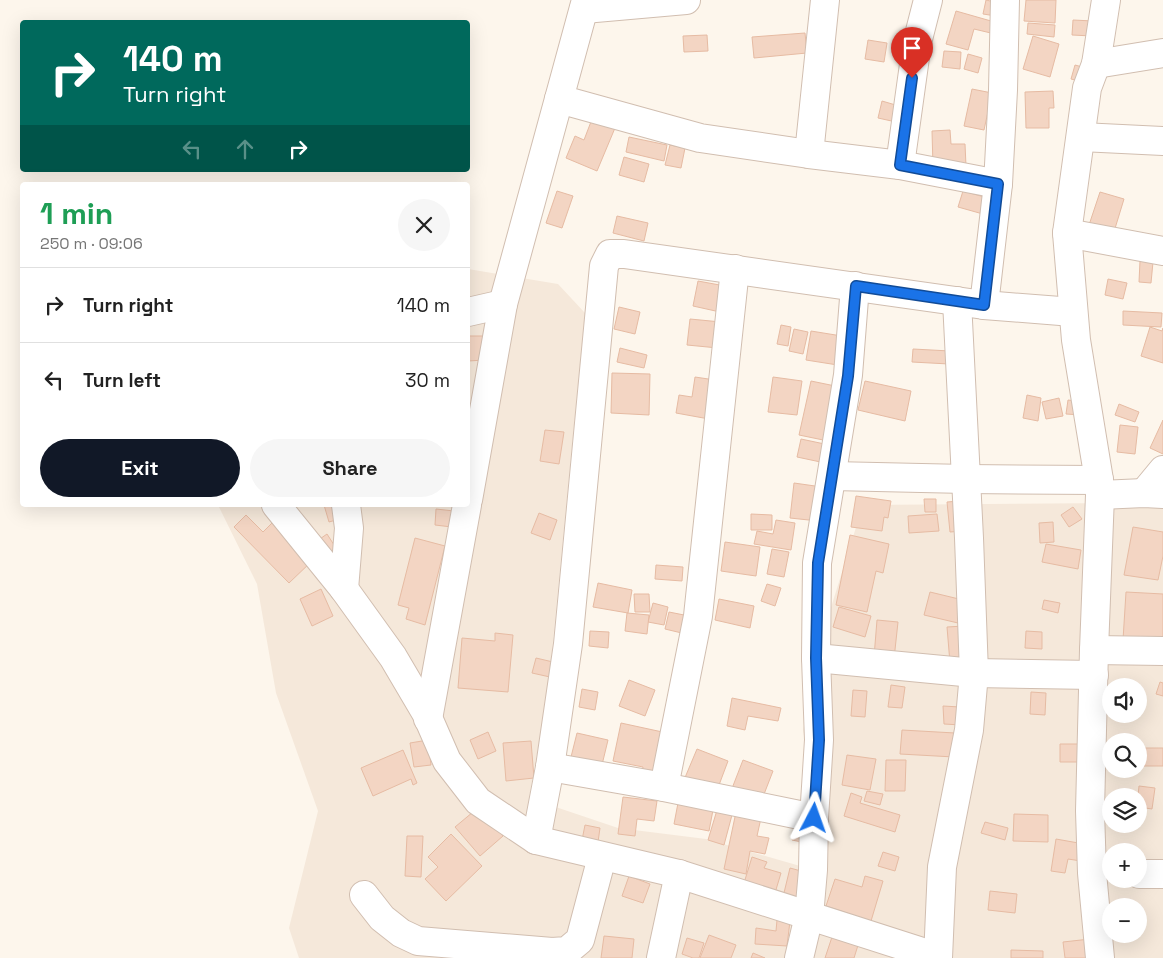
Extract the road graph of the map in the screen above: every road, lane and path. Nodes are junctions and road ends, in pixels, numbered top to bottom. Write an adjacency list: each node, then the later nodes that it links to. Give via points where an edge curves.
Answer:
1 (686, 0): 6 (street)
2 (825, 0): 12 (street)
3 (1005, 0): 14 (street)
4 (1106, 0): 8 (street)
5 (923, 1): 13 (street)
6 (585, 4): 9 (street)
7 (1163, 53): 8 (street)
8 (1096, 64): 10 (street, via 1087,88)
9 (559, 99): 12 (street, via 700,138); 20 (street)
10 (1081, 137): 11 (street); 15 (street)
11 (1163, 141)
12 (808, 154): 13 (street)
13 (900, 165): 14 (street)
14 (998, 184): 21 (street)
15 (1068, 233): 16 (street); 23 (street)
16 (1163, 250)
17 (735, 269): 18 (street); 40 (street, via 624,254 610,254 604,266 568,644); 41 (street, via 698,616)
18 (856, 286): 19 (street); 26 (street, via 848,376)
19 (957, 301): 21 (street); 28 (street)
20 (503, 304): 22 (street); 24 (street)
21 (984, 305): 23 (street)
22 (470, 312)
23 (1073, 312): 29 (street)
24 (476, 407): 27 (street)
25 (1163, 470): 30 (street)
26 (832, 476): 28 (street); 36 (street, via 818,563)
27 (470, 477)
28 (966, 479): 29 (street); 38 (street)
29 (1100, 487): 30 (street); 37 (street)
30 (1154, 493)
31 (278, 507): 34 (street)
32 (346, 507): 34 (street, via 349,528)
33 (467, 507): 39 (street)
34 (344, 589): 39 (street, via 394,657)
35 (1163, 651): 37 (street)
36 (816, 658): 38 (street); 42 (street, via 819,740)
37 (1094, 663): 38 (street); 45 (street, via 1090,811)
38 (974, 673): 54 (street, via 969,730 942,867)
39 (428, 718): 43 (street, via 447,761 478,801)
40 (550, 767): 41 (street); 43 (street)
41 (664, 787): 42 (street)
42 (814, 818): 50 (street)
43 (536, 840): 44 (street)
44 (602, 856): 46 (street); 51 (street, via 580,940 567,951)
45 (1102, 873): 55 (street)
46 (679, 874): 50 (street); 52 (street)
47 (1147, 874): 48 (street)
48 (1163, 874)
49 (364, 895): 51 (street, via 382,918 418,941)
50 (809, 916): 53 (street); 54 (street)
51 (528, 954)
52 (661, 958)
53 (799, 958)
54 (938, 958)
55 (1100, 958)

